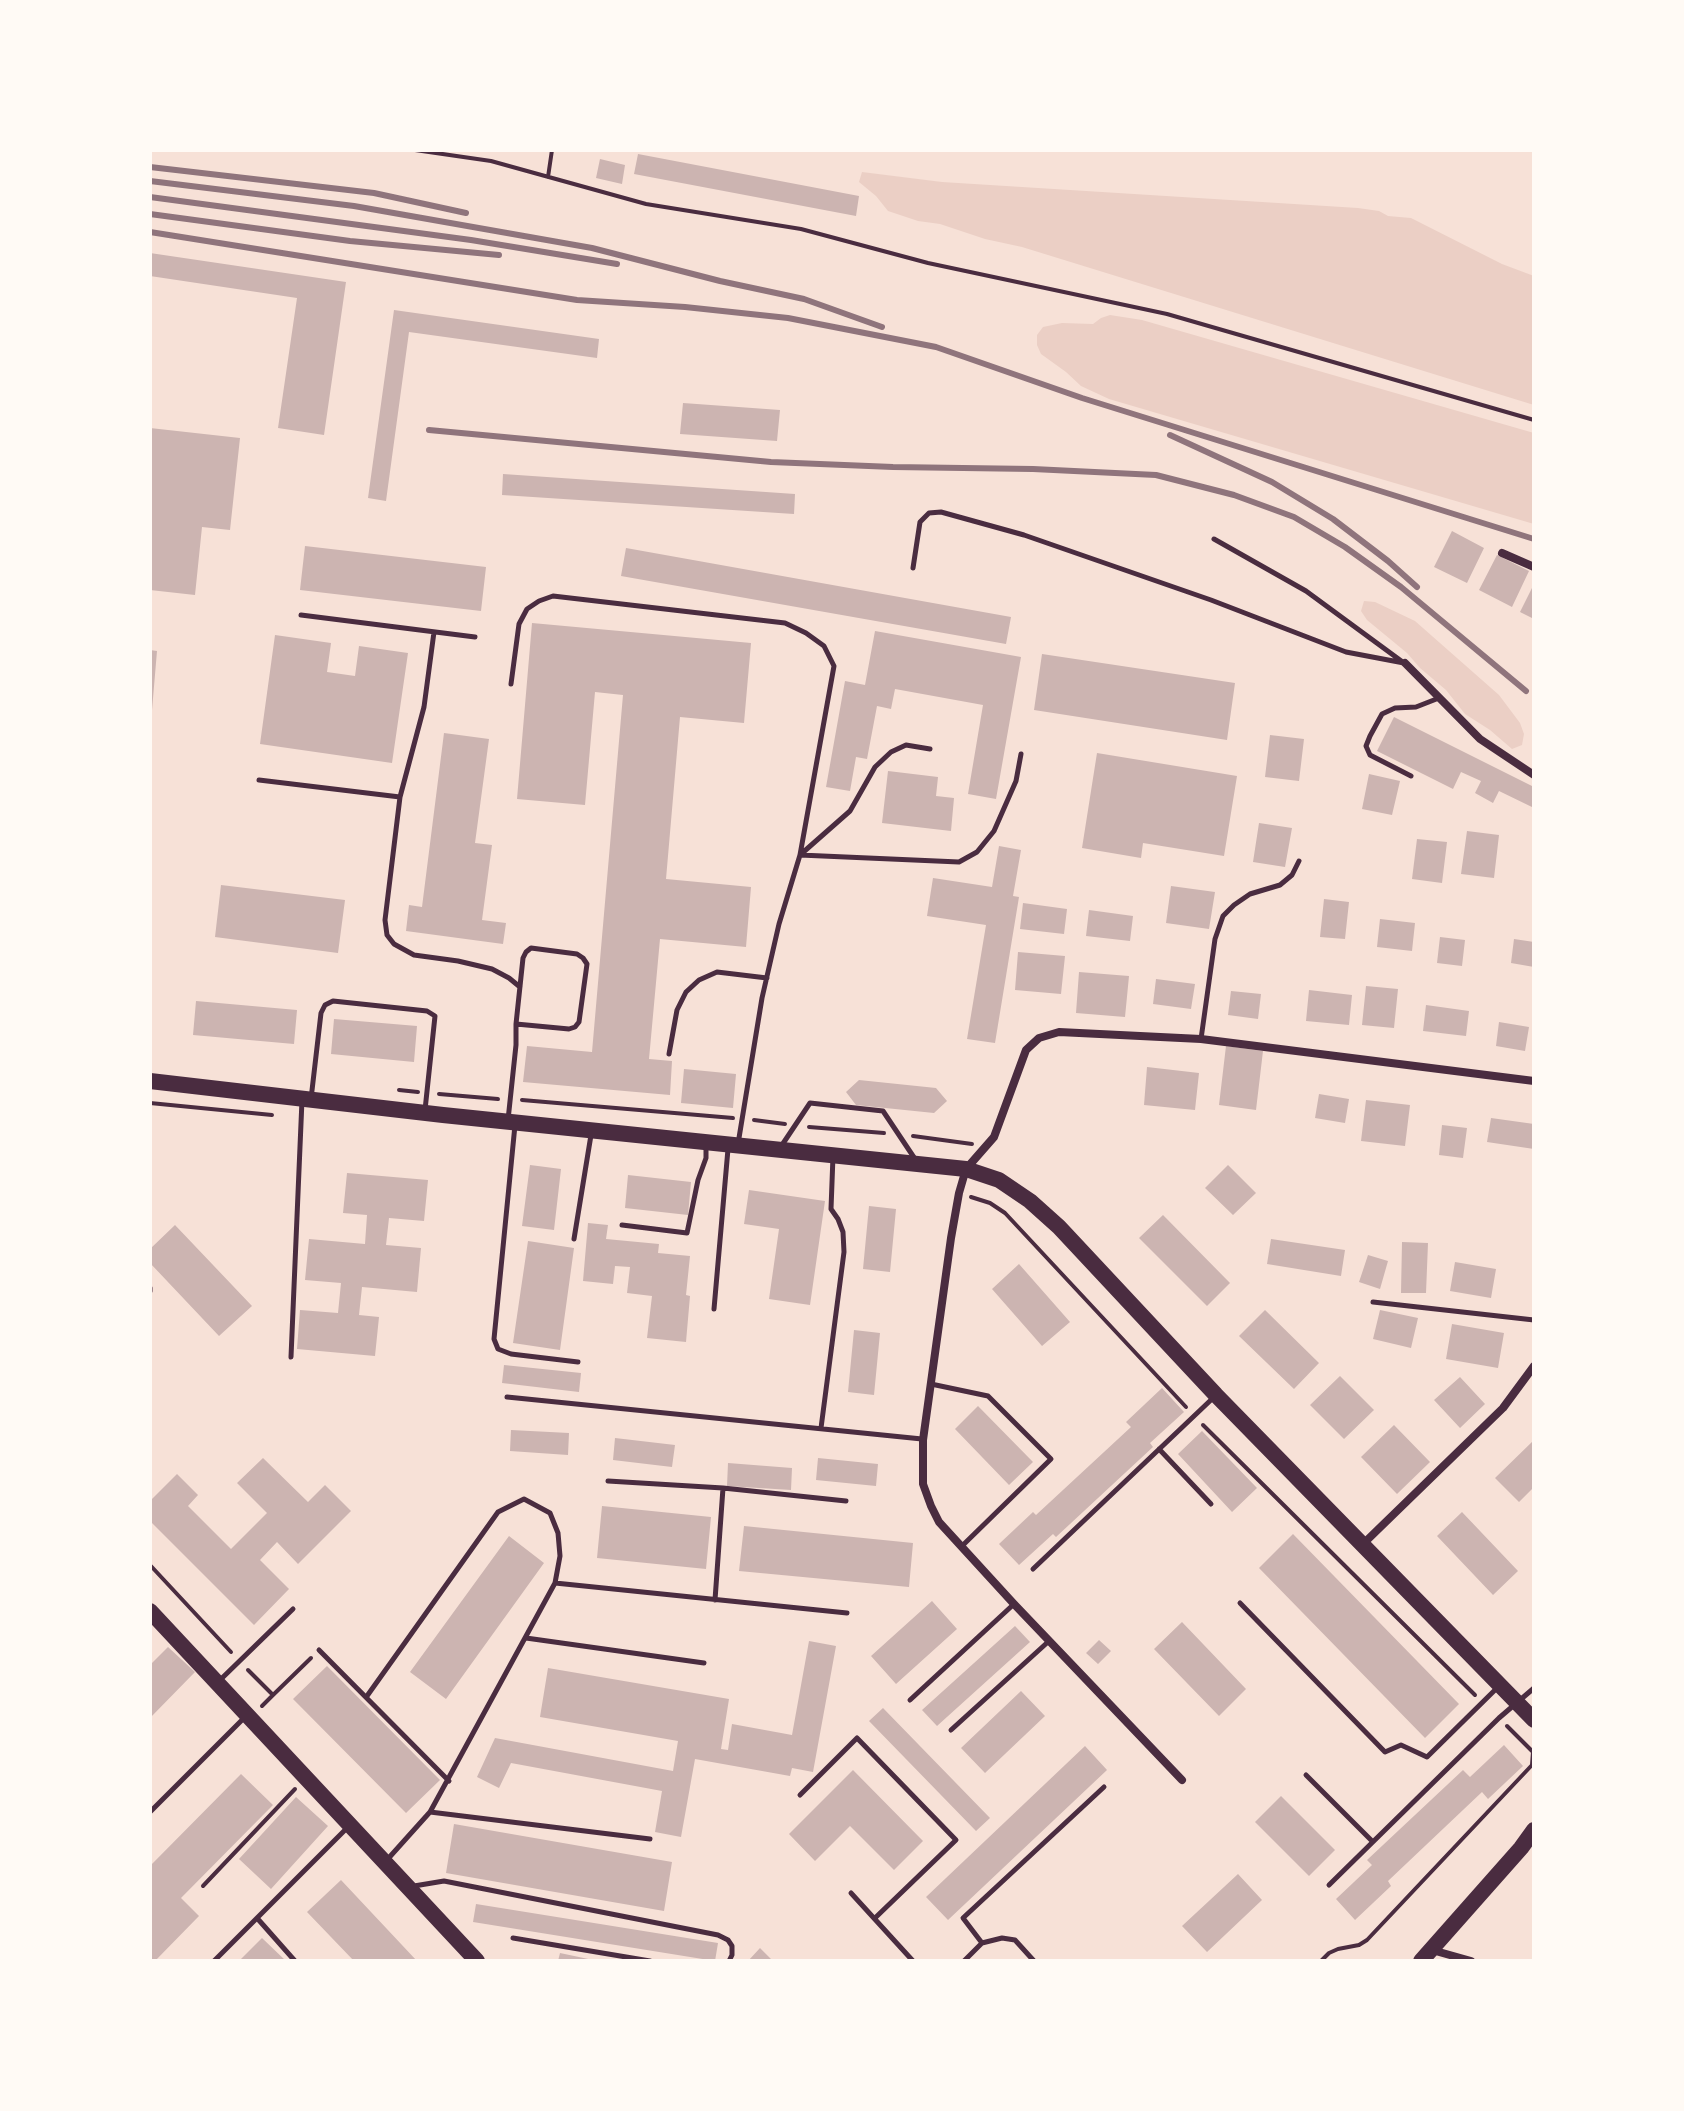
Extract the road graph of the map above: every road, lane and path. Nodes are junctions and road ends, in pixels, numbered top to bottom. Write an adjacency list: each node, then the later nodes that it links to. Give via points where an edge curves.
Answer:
1 (415, 150): 3 (path, via 491,161)
2 (552, 150): 3 (path)
3 (548, 177): 4 (path, via 646,204 801,229 928,263 1167,314)
4 (1534, 420)
5 (1214, 539): 12 (lane, via 1306,591)
6 (1502, 553): 7 (street)
7 (1534, 567)
8 (913, 568): 12 (lane, via 920,522 929,513 941,512 1024,535 1346,652)
9 (301, 615): 10 (lane)
10 (434, 632): 11 (lane); 20 (lane, via 424,707)
11 (475, 637)
12 (1405, 663): 14 (street)
13 (511, 684): 21 (lane, via 519,624 527,609 553,596 785,623 806,633 824,646 834,666)
14 (1440, 697): 17 (street, via 1480,739); 18 (lane, via 1382,714 1366,746 1370,755)
15 (930, 749): 21 (lane, via 906,745 891,752 875,767 850,811)
16 (1021, 754): 21 (lane, via 1016,781 994,831 977,852 959,862)
17 (1534, 775)
18 (1411, 776)
19 (259, 780): 20 (lane)
20 (400, 797): 24 (lane, via 387,935 414,955 492,969)
21 (800, 855): 23 (lane)
22 (1299, 861): 26 (lane, via 1280,885 1250,894 1223,916)
23 (767, 978): 27 (lane, via 717,972 699,980 677,1010); 37 (lane)
24 (520, 987): 25 (lane); 25 (lane, via 523,958 531,948 577,954 587,964 575,1027)
25 (516, 1024): 33 (lane)
26 (1201, 1039): 29 (street); 44 (street, via 1059,1032 1039,1038 1026,1050)
27 (669, 1054)
28 (150, 1081): 32 (main road)
29 (1534, 1081)
30 (399, 1090): 31 (path)
31 (427, 1093): 32 (lane, via 435,1016 333,1001 321,1013); 33 (path); 35 (lane)
32 (307, 1099): 35 (main road); 55 (lane)
33 (510, 1099): 37 (path); 38 (lane)
34 (150, 1103): 36 (path)
35 (425, 1112): 38 (main road)
36 (271, 1115)
37 (742, 1119): 39 (path); 43 (lane)
38 (512, 1121): 40 (main road); 56 (lane, via 494,1339 498,1349 511,1354)
39 (795, 1125): 41 (path); 41 (lane, via 810,1103 883,1111); 45 (lane)
40 (592, 1130): 42 (main road); 51 (lane)
41 (898, 1135): 44 (path); 47 (lane)
42 (706, 1142): 43 (main road); 50 (lane, via 687,1233)
43 (733, 1144): 45 (main road); 53 (lane)
44 (986, 1146): 48 (street)
45 (780, 1150): 46 (main road)
46 (833, 1155): 47 (main road); 62 (lane, via 831,1209 843,1232 844,1252)
47 (918, 1163): 48 (main road)
48 (966, 1169): 49 (street); 59 (main road, via 999,1180 1059,1227)
49 (959, 1193): 58 (street); 61 (path, via 1005,1213)
50 (622, 1225)
51 (574, 1239)
52 (1373, 1302): 54 (lane)
53 (714, 1309)
54 (1534, 1320)
55 (291, 1357)
56 (578, 1362)
57 (1534, 1366): 69 (street, via 1503,1408)
58 (931, 1384): 63 (street); 70 (lane, via 988,1396 1051,1459)
59 (1216, 1395): 61 (lane); 69 (main road)
60 (507, 1397): 62 (lane)
61 (1194, 1415): 64 (lane); 91 (path)
62 (821, 1428): 63 (lane)
63 (923, 1440): 70 (street, via 923,1484 939,1522)
64 (1159, 1449): 68 (lane); 72 (lane)
65 (608, 1481): 66 (lane)
66 (723, 1488): 67 (lane); 74 (lane)
67 (846, 1501)
68 (1211, 1504)
69 (1362, 1545): 86 (main road)
70 (961, 1547): 76 (street)
71 (150, 1565): 83 (path)
72 (1033, 1569)
73 (555, 1583): 74 (lane); 80 (lane); 89 (lane, via 560,1556 550,1513 524,1499 498,1512)
74 (715, 1600): 79 (lane)
75 (1240, 1603): 91 (lane, via 1385,1752 1401,1745 1427,1757)
76 (1014, 1604): 81 (street); 90 (lane)
77 (293, 1609): 83 (lane)
78 (150, 1611): 85 (main road)
79 (847, 1613)
80 (526, 1638): 84 (lane); 99 (lane)
81 (1049, 1641): 96 (lane); 98 (street)
82 (319, 1650): 88 (path); 89 (lane)
83 (240, 1661): 85 (lane); 88 (path)
84 (704, 1663)
85 (218, 1682): 93 (main road)
86 (1501, 1685): 91 (lane); 92 (main road)
87 (1534, 1688): 92 (lane)
88 (273, 1695): 93 (path)
89 (367, 1696): 99 (lane)
90 (910, 1700)
91 (1483, 1702)
92 (1518, 1702): 94 (lane); 95 (main road)
93 (254, 1711): 103 (lane); 105 (main road)
94 (1499, 1718): 108 (lane); 127 (path, via 1533,1752 1532,1765 1367,1940)
95 (1534, 1720)
96 (951, 1730)
97 (1306, 1775): 108 (lane)
98 (1182, 1780)
99 (449, 1781): 104 (lane)
100 (297, 1787): 111 (path)
101 (1104, 1787): 117 (lane, via 963,1918)
102 (800, 1795): 115 (lane, via 857,1738 956,1840)
103 (150, 1812)
104 (430, 1812): 107 (lane); 109 (lane)
105 (350, 1826): 109 (main road); 114 (lane)
106 (1534, 1830): 118 (main road)
107 (650, 1839)
108 (1372, 1841): 110 (lane)
109 (385, 1862): 112 (main road)
110 (1329, 1885)
111 (203, 1886)
112 (409, 1888): 121 (main road); 123 (lane, via 444,1881 718,1935 732,1946)
113 (851, 1893): 115 (lane)
114 (257, 1918): 119 (lane); 120 (lane)
115 (875, 1918): 124 (lane)
116 (513, 1938): 122 (lane)
117 (982, 1943): 125 (lane); 126 (lane, via 1015,1940)
118 (1426, 1955): 128 (street)
119 (214, 1961)
120 (295, 1961)
121 (477, 1961)
122 (650, 1961)
123 (729, 1961)
124 (913, 1961)
125 (964, 1961)
126 (1034, 1961)
127 (1321, 1961)
128 (1471, 1961)

